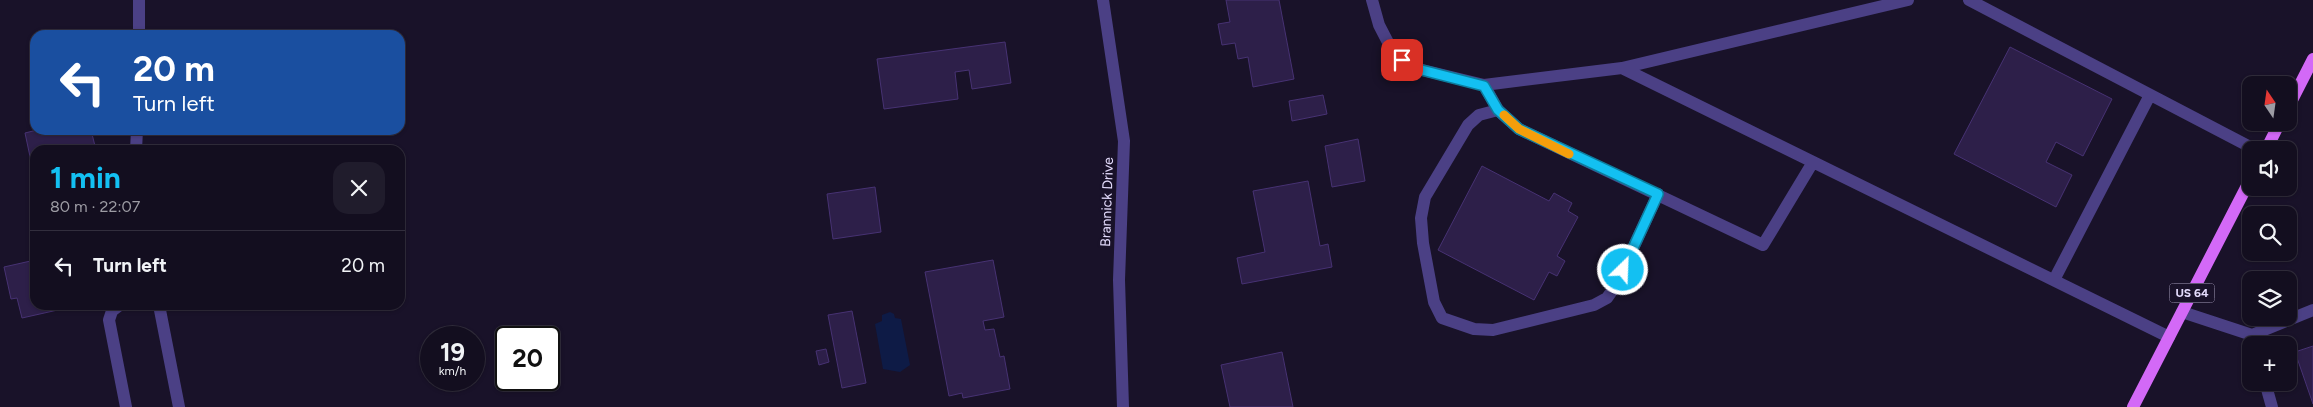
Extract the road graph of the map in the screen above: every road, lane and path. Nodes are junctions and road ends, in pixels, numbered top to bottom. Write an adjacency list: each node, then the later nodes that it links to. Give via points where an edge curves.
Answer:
1 (140, 0): 6 (street)
2 (1104, 0): 29 (street, Brannick Drive, via 1124,141 1119,280)
3 (1372, 0): 10 (street, via 1379,25 1394,54 1410,67)
4 (1908, 0): 8 (street)
5 (1970, 0): 12 (street)
6 (139, 30)
7 (2313, 59): 9 (main road)
8 (1622, 68): 10 (street); 15 (street)
9 (2310, 74): 11 (main road)
10 (1484, 86): 13 (street)
11 (2298, 92)
12 (2150, 95): 14 (street); 18 (street)
13 (1498, 110): 16 (street, via 1519,129); 16 (street, via 1479,115 1468,125 1425,197 1421,218 1423,243 1434,302 1442,318 1474,329 1493,330 1594,305 1606,298 1616,285)
14 (2242, 143)
15 (1813, 162): 16 (street, via 1763,245); 18 (street)
16 (1658, 194)
17 (2242, 195): 22 (main road, US 64)
18 (2054, 280): 25 (street)
19 (113, 310): 27 (street, via 109,320)
20 (160, 310): 28 (street)
21 (2313, 310): 24 (street)
22 (2182, 312): 23 (street); 25 (main road, US 64)
23 (2243, 336)
24 (2261, 336)
25 (2169, 337): 30 (main road, US 64)
26 (2268, 391): 31 (street)
27 (126, 407)
28 (179, 407)
29 (1123, 407)
30 (2133, 407)
31 (2272, 407)

